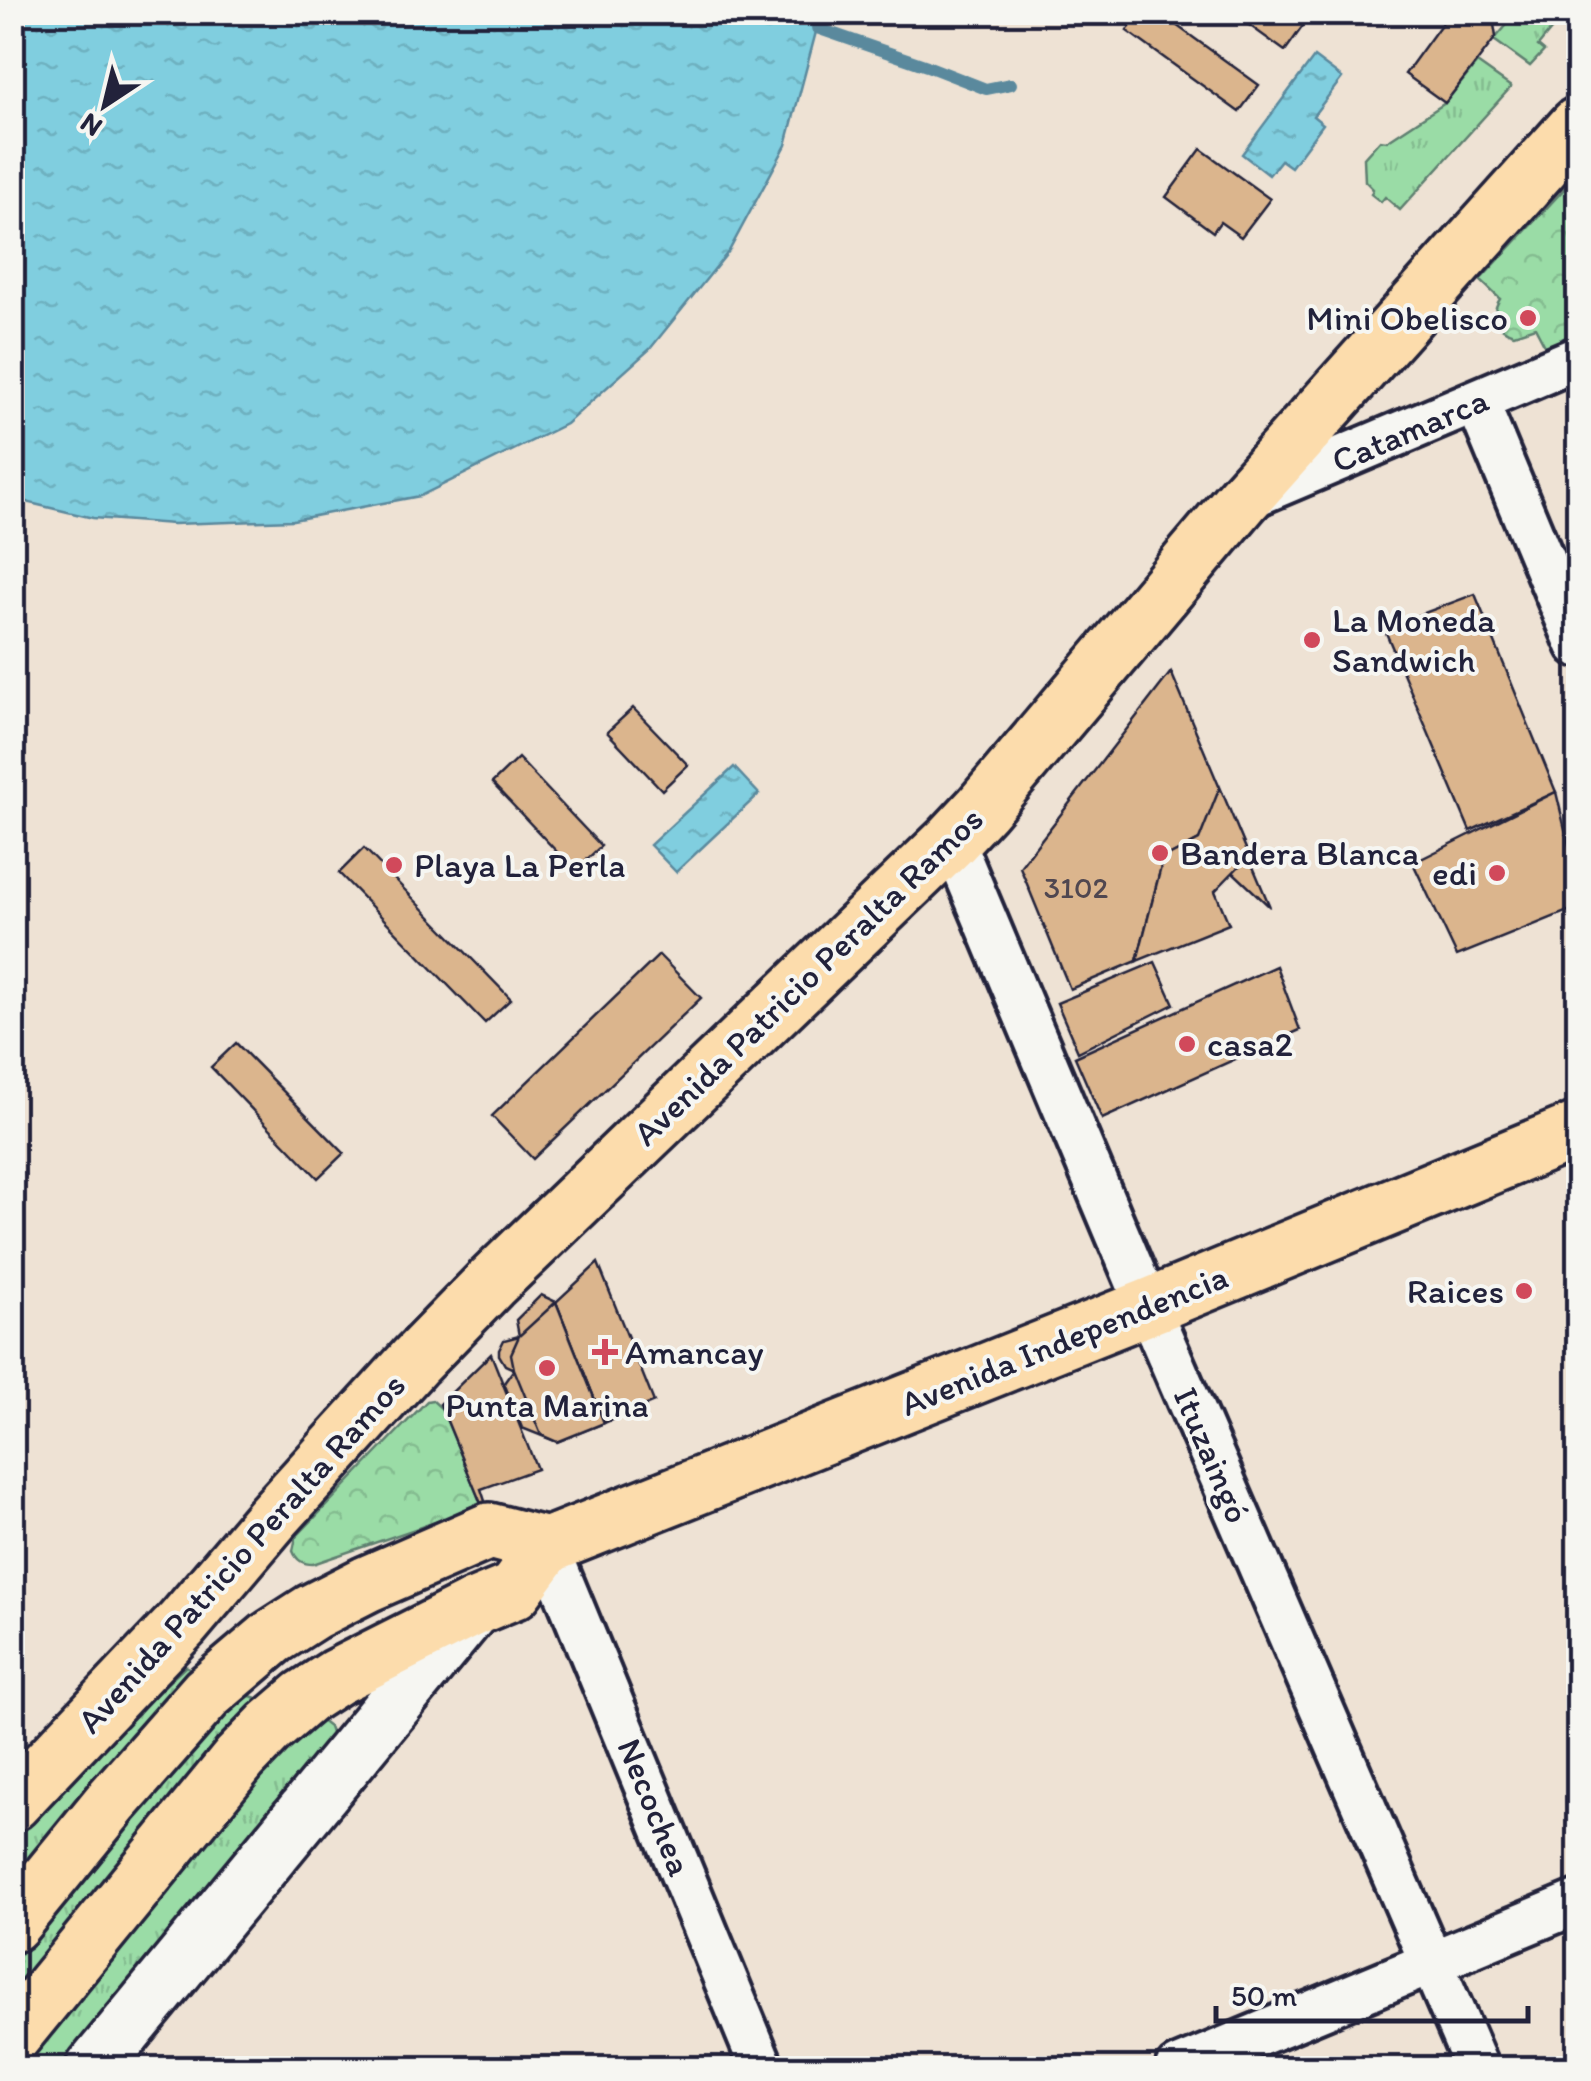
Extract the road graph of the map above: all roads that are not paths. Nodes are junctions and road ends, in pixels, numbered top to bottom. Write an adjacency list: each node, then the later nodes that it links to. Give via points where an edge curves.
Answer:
1 (1578, 125): 4 (main road, Avenida Patricio Peralta Ramos)
2 (1578, 358): 3 (street, Catamarca)
3 (1477, 402): 4 (street, Catamarca); 5 (street)
4 (1240, 501): 6 (main road, Avenida Patricio Peralta Ramos)
5 (1578, 645)
6 (952, 840): 8 (street, Ituzaingó); 12 (main road, Avenida Patricio Peralta Ramos, via 490,1284)
7 (1578, 1130): 8 (main road, Avenida Independencia)
8 (1148, 1306): 9 (main road, Avenida Independencia); 16 (street, Ituzaingó)
9 (547, 1546): 10 (main road, Avenida Patricio Peralta Ramos, via 489,1531); 11 (main road, via 514,1591); 19 (street, Necochea)
10 (367, 1584): 12 (main road); 15 (main road, Avenida Patricio Peralta Ramos, via 272,1637 206,1693)
11 (473, 1608): 17 (main road, via 336,1677 270,1728); 18 (main road)
12 (182, 1624): 13 (main road, Avenida Patricio Peralta Ramos)
13 (12, 1803)
14 (1578, 1902): 16 (street)
15 (12, 1924)
16 (1432, 1962): 20 (street); 21 (street, Ituzaingó)
17 (12, 2037)
18 (94, 2068)
19 (762, 2068)
20 (1178, 2068)
21 (1476, 2068)

